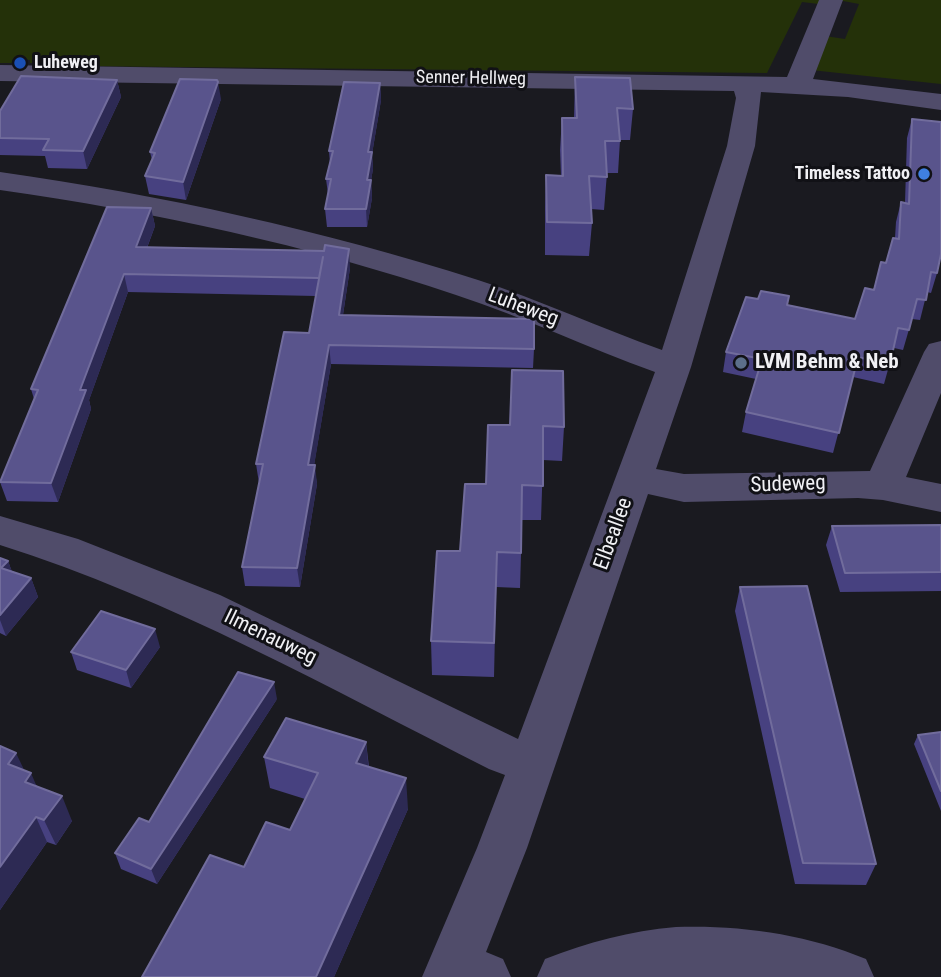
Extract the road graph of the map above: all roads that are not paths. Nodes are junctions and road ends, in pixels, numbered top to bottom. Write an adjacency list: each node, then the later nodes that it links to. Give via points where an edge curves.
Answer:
1 (831, 0): 4 (street)
2 (0, 73): 3 (street, Senner Hellweg)
3 (746, 83): 4 (street, Senner Hellweg); 8 (street, Elbeallee, via 749,98 741,146)
4 (796, 85): 5 (street, Senner Hellweg)
5 (941, 102)
6 (0, 181): 8 (street, Luheweg, via 198,217 428,276)
7 (941, 352): 10 (street)
8 (674, 367): 9 (street, Elbeallee)
9 (634, 478): 10 (street, Sudeweg, via 684,488 827,483); 13 (street, Elbeallee)
10 (883, 486): 11 (street, Sudeweg)
11 (941, 498)
12 (0, 530): 13 (street, Ilmenauweg, via 205,606 505,755)
13 (533, 763): 14 (street, Elbeallee)
14 (462, 973)
15 (564, 977): 16 (street, via 621,959 718,953 780,960)
16 (847, 977)

